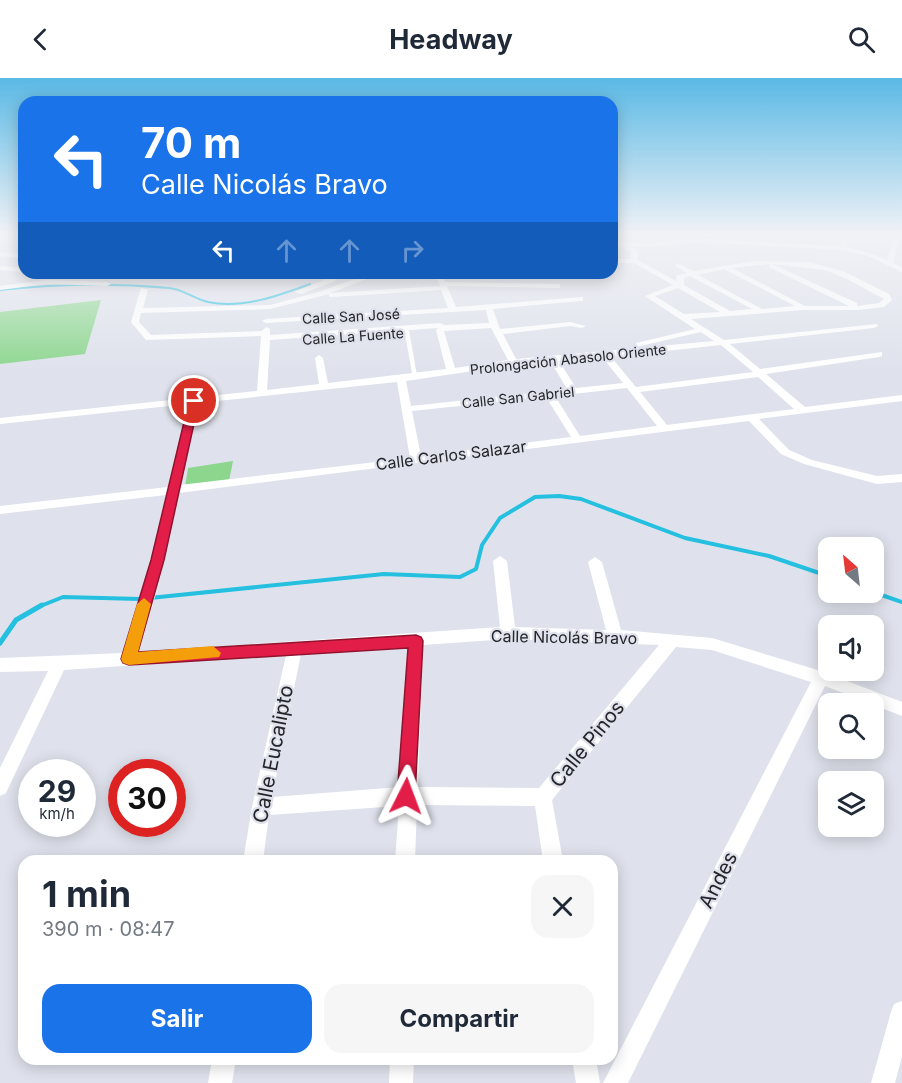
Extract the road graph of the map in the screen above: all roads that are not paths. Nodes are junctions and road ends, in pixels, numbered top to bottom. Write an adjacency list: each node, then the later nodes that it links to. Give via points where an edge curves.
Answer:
1 (331, 280): 16 (street)
2 (360, 280): 14 (street)
3 (440, 280): 11 (street)
4 (704, 280): 22 (street)
5 (751, 280): 18 (street)
6 (799, 280): 19 (street)
7 (853, 280): 19 (street, via 888,300 881,305)
8 (680, 281): 23 (street); 24 (street, via 649,296)
9 (106, 284): 10 (street, via 46,282)
10 (0, 286)
11 (442, 286): 12 (street); 14 (street); 20 (street)
12 (557, 286)
13 (144, 290): 21 (street)
14 (318, 295): 16 (street)
15 (580, 299): 17 (street, Calle San José)
16 (270, 307): 21 (street); 25 (street)
17 (489, 308): 20 (street, Calle San José); 28 (street)
18 (803, 308): 19 (street); 22 (street)
19 (858, 308)
20 (453, 310): 25 (street, Calle San José)
21 (137, 311): 33 (street, Calle La Fuente, via 135,322 149,338)
22 (763, 312): 23 (street)
23 (731, 314): 24 (street)
24 (682, 317): 30 (street)
25 (266, 321): 33 (street)
26 (582, 326): 28 (street, Calle La Fuente)
27 (874, 326): 34 (street, Prolongación Abasolo Oriente)
28 (495, 328): 29 (street, Calle La Fuente); 40 (street)
29 (442, 329): 31 (street, Calle La Fuente); 32 (street, Calle La Fuente, via 440,325); 41 (street)
30 (704, 329): 34 (street); 37 (street, via 623,349)
31 (407, 332): 32 (street, Calle La Fuente); 43 (lane)
32 (358, 333): 33 (street, Calle La Fuente)
33 (265, 338): 48 (street)
34 (724, 343): 36 (street, Prolongación Abasolo Oriente); 42 (street)
35 (879, 354): 42 (street, Calle San Gabriel)
36 (605, 355): 37 (street, Prolongación Abasolo Oriente); 46 (street)
37 (567, 357): 39 (street, Prolongación Abasolo Oriente)
38 (320, 358): 45 (street)
39 (553, 358): 40 (street, Prolongación Abasolo Oriente); 47 (street)
40 (513, 362): 41 (street, Prolongación Abasolo Oriente)
41 (451, 371): 43 (street, Prolongación Abasolo Oriente)
42 (761, 373): 46 (street, Calle San Gabriel); 53 (street)
43 (415, 377): 44 (street, Prolongación Abasolo Oriente)
44 (401, 379): 45 (street, Prolongación Abasolo Oriente); 52 (street)
45 (324, 387): 48 (street, Prolongación Abasolo Oriente)
46 (632, 388): 47 (street, Calle San Gabriel); 56 (street)
47 (573, 391): 49 (street, Calle San Gabriel)
48 (262, 393): 51 (street, Prolongación Abasolo Oriente)
49 (549, 393): 52 (street, Calle San Gabriel); 57 (street)
50 (902, 398): 53 (street, Calle Carlos Salazar)
51 (194, 401): 55 (street, Prolongación Abasolo Oriente); 60 (street)
52 (407, 409): 58 (street)
53 (803, 411): 54 (street, Calle Carlos Salazar)
54 (751, 417): 56 (street, Calle Carlos Salazar); 59 (street, via 785,452 808,462 877,480)
55 (0, 421)
56 (664, 428): 57 (street, Calle Carlos Salazar)
57 (577, 439): 58 (street, Calle Carlos Salazar)
58 (416, 459): 60 (street, Calle Carlos Salazar)
59 (902, 478)
60 (175, 491): 61 (street, Calle Carlos Salazar); 69 (street)
61 (0, 510)
62 (500, 561): 64 (street)
63 (595, 562): 65 (street)
64 (508, 633): 65 (street, Calle Nicolás Bravo); 66 (street, Calle Nicolás Bravo)
65 (615, 637): 67 (street, Calle Nicolás Bravo)
66 (416, 641): 68 (street, Calle Nicolás Bravo); 77 (street)
67 (672, 641): 72 (street, Calle Nicolás Bravo, via 712,644); 78 (street, Calle Pinos)
68 (295, 647): 69 (street, Calle Nicolás Bravo); 79 (street, Calle Eucalipto)
69 (129, 659): 71 (street, Calle Nicolás Bravo)
70 (6, 664): 71 (street, Calle Nicolás Bravo)
71 (58, 664): 76 (street)
72 (818, 677)
73 (819, 681): 90 (street, Andes)
74 (829, 681): 75 (street, Calle Nicolás Bravo)
75 (902, 709)
76 (0, 787)
77 (406, 796): 78 (street); 79 (street); 81 (street)
78 (543, 797): 82 (street, Calle Pinos)
79 (261, 807): 80 (street, Calle Eucalipto)
80 (254, 855)
81 (405, 855)
82 (552, 855)
83 (902, 1012): 91 (street)
84 (223, 1065): 87 (street)
85 (402, 1065): 88 (street)
86 (585, 1065): 89 (street)
87 (220, 1083)
88 (401, 1083)
89 (588, 1083)
90 (615, 1083)
91 (883, 1083)

